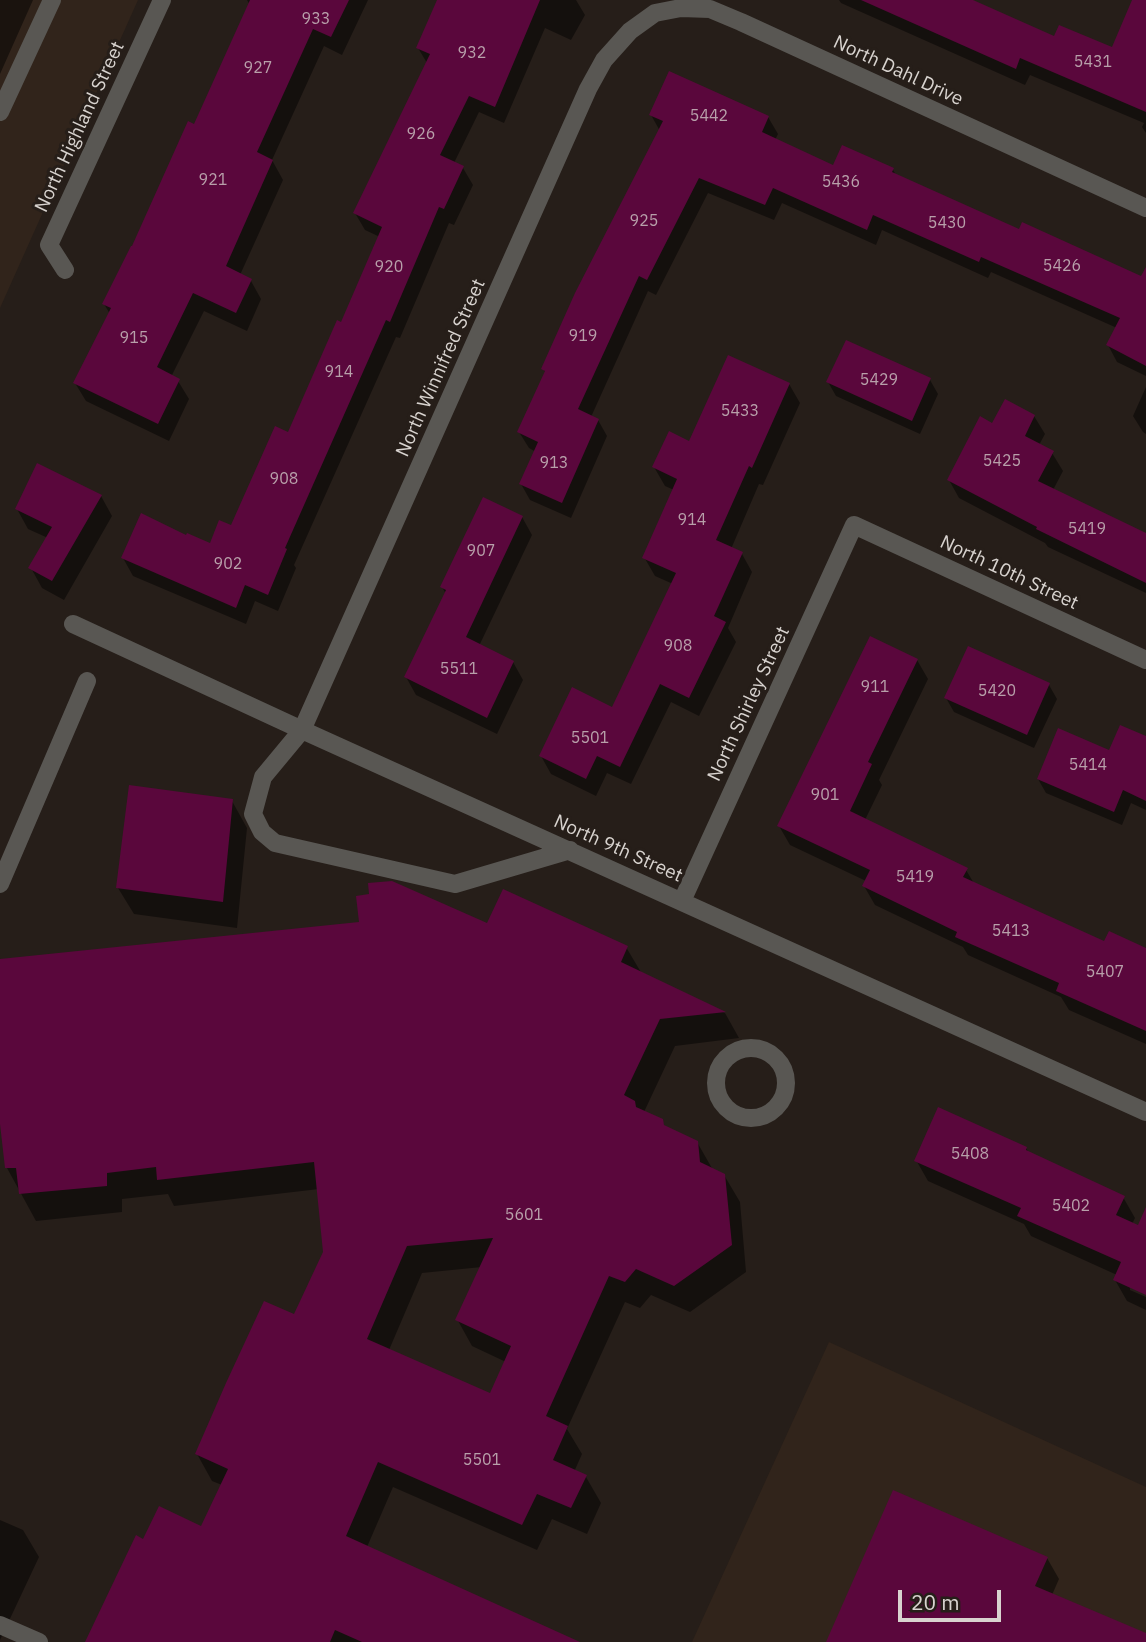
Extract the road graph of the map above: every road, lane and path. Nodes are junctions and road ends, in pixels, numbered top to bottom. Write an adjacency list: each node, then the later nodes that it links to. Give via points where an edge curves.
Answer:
1 (52, 0): 4 (street)
2 (162, 0): 6 (street, North Highland Street, via 49,244)
3 (630, 31): 5 (street, North Dahl Drive, via 655,13 710,9); 11 (street, North Winnifred Street, via 604,60 588,89)
4 (0, 112)
5 (1146, 208)
6 (65, 270)
7 (854, 525): 9 (street, North 10th Street); 14 (street, North Shirley Street)
8 (74, 625): 11 (street, North 9th Street)
9 (1146, 660)
10 (87, 681): 13 (street)
11 (302, 730): 12 (street, North 9th Street); 12 (street, North Winnifred Street, via 263,777 253,814 262,832 275,843 455,884)
12 (570, 850): 14 (street, North 9th Street)
13 (0, 884)
14 (682, 901): 16 (street, North 9th Street)
15 (780, 1104): 15 (street, via 786,1078 772,1055 746,1048 723,1062 716,1089 731,1112 757,1118)
16 (1146, 1112)
17 (0, 1625): 18 (street)
18 (39, 1642)

